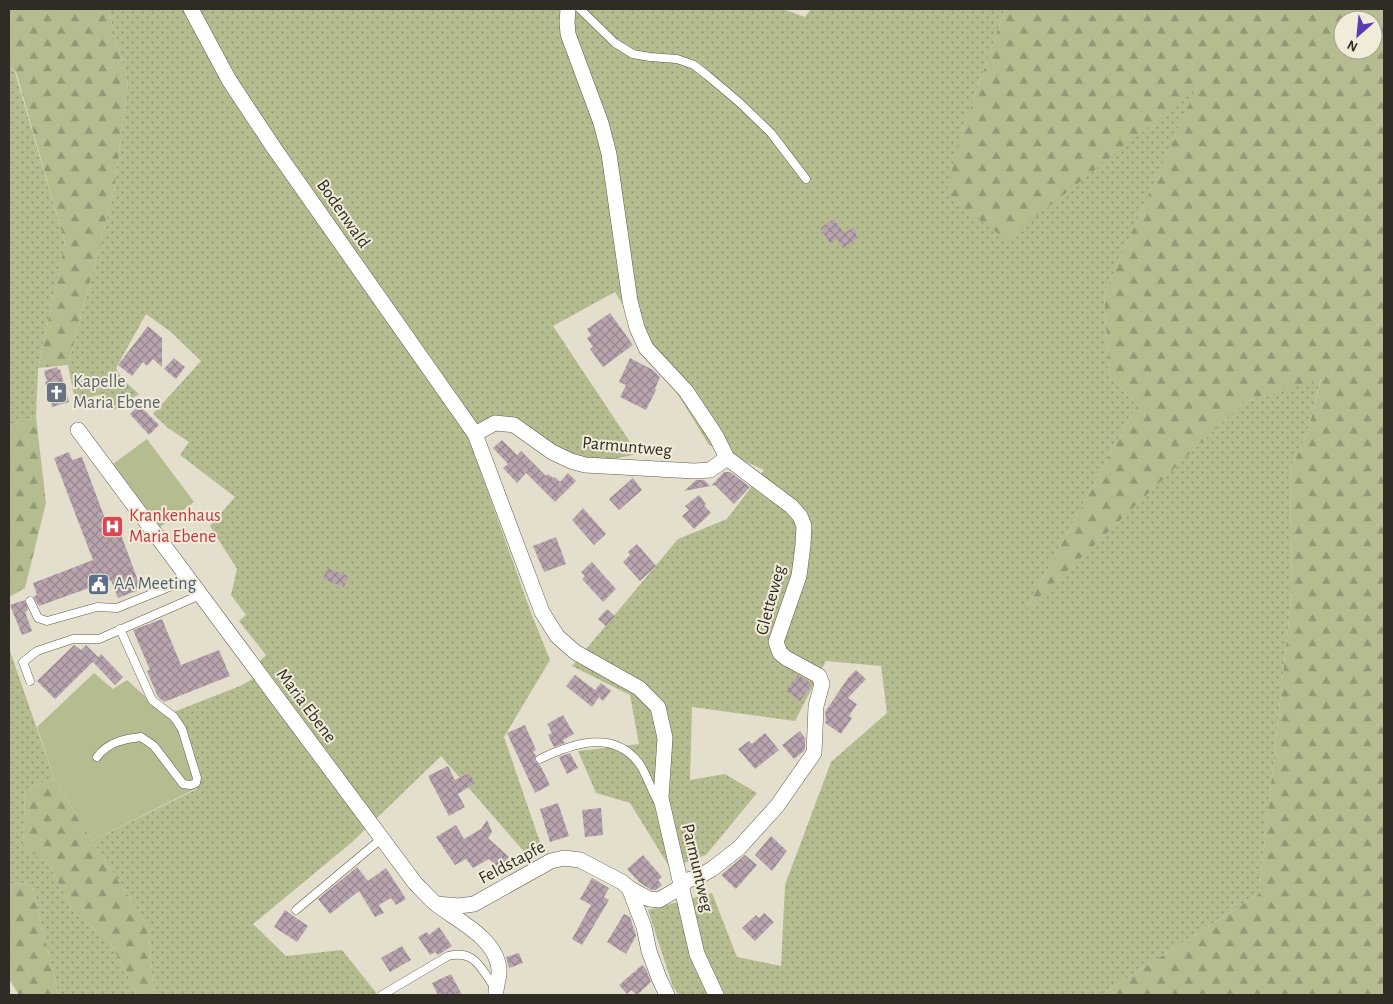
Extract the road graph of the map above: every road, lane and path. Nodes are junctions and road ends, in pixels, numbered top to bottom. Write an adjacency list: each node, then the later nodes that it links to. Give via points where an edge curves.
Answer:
1 (191, 9): 6 (street, Bodenwald, via 234,87 280,156)
2 (568, 9): 7 (street, via 568,34 609,154 630,301 637,328 646,348 686,391)
3 (580, 9): 4 (lane, via 615,43 633,54 677,59 694,65 771,133)
4 (806, 179)
5 (78, 430): 8 (street, Maria Ebene)
6 (475, 434): 7 (street, Parmuntweg, via 495,423 514,425 557,455 585,465 694,471 710,470); 15 (street, Parmuntweg, via 542,612 557,636 575,652 638,688 658,707 665,738 661,798)
7 (727, 458): 17 (street, Gletteweg, via 800,516 804,526 799,576 776,642 780,653 819,676 822,684 816,706 814,753 790,789 726,860)
8 (189, 579): 9 (street, Maria Ebene); 10 (lane, via 117,608 97,607 47,622 38,618)
9 (200, 595): 11 (lane); 16 (street, Maria Ebene)
10 (30, 601)
11 (120, 630): 12 (lane, via 99,639 73,639 37,651 23,662); 13 (lane, via 152,700 174,717 182,728 196,783 191,786 183,784 154,746 142,737 113,743)
12 (30, 680)
13 (97, 757)
14 (540, 759): 15 (lane, via 565,747 587,742 605,742 625,749 639,763)
15 (665, 813): 17 (street, Parmuntweg)
16 (382, 839): 19 (street, Maria Ebene, via 414,883); 20 (lane)
17 (682, 885): 18 (street, Feldstapfe, via 659,900 649,899); 24 (street, Parmuntweg, via 697,954)
18 (629, 888): 19 (street, Feldstapfe, via 594,866 564,858 551,861 474,904); 23 (street)
19 (436, 904): 21 (street, Maria Ebene, via 479,934 495,955 499,970)
20 (296, 910)
21 (496, 991): 22 (lane, via 478,963 458,953)
22 (382, 995)
23 (667, 995)
24 (716, 995)

